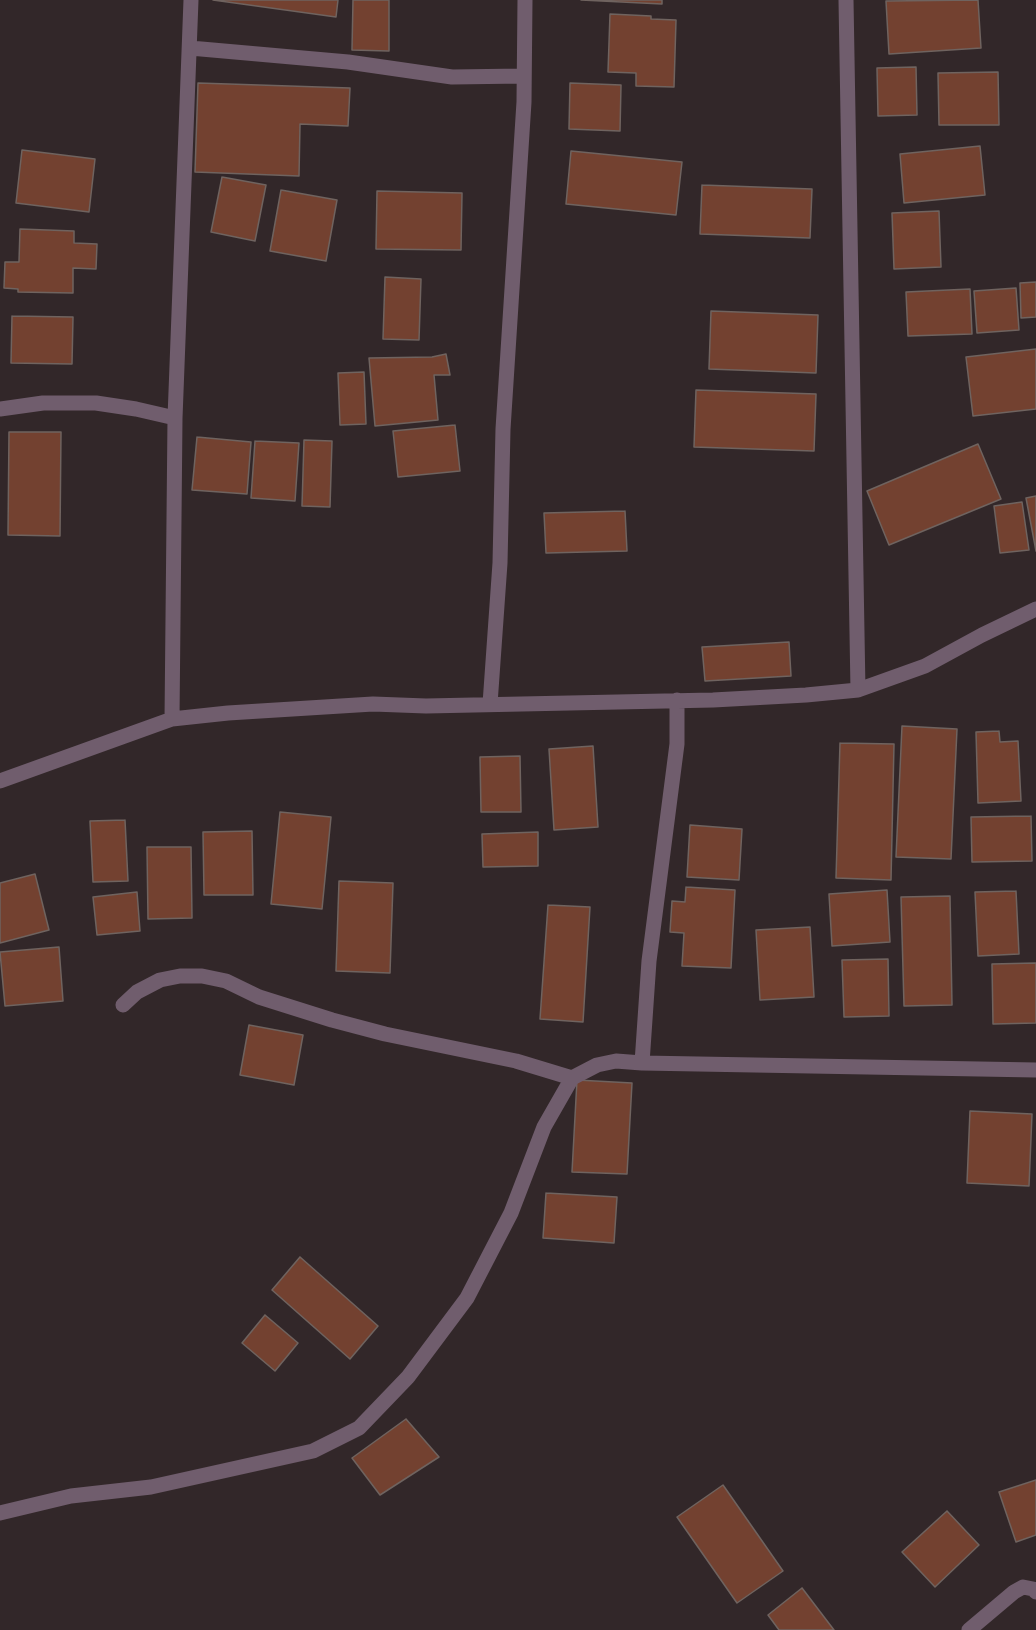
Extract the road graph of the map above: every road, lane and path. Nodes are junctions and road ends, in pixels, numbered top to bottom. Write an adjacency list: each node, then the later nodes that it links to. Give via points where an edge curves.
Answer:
1 (190, 0): 4 (street)
2 (525, 0): 5 (street)
3 (846, 0): 9 (street)
4 (190, 48): 5 (street, via 348,62 452,77); 7 (street)
5 (523, 76): 11 (street)
6 (0, 409): 7 (street, via 43,403 96,403)
7 (175, 418): 12 (street)
8 (1036, 609): 9 (street, via 925,666)
9 (858, 690): 10 (street)
10 (677, 700): 11 (street); 15 (street, via 677,744 649,961)
11 (490, 704): 12 (street, via 373,704)
12 (172, 719): 13 (street)
13 (0, 781)
14 (123, 1005): 17 (street, via 160,980 202,976 332,1020 516,1061)
15 (642, 1063): 16 (street); 17 (street, via 616,1061 597,1065)
16 (1036, 1070)
17 (572, 1078): 18 (street, via 544,1127 511,1213 467,1298 408,1377 358,1428 313,1451 151,1486 70,1496)
18 (0, 1513)
19 (1036, 1592): 20 (street, via 1023,1587 1014,1592)
20 (969, 1630)

